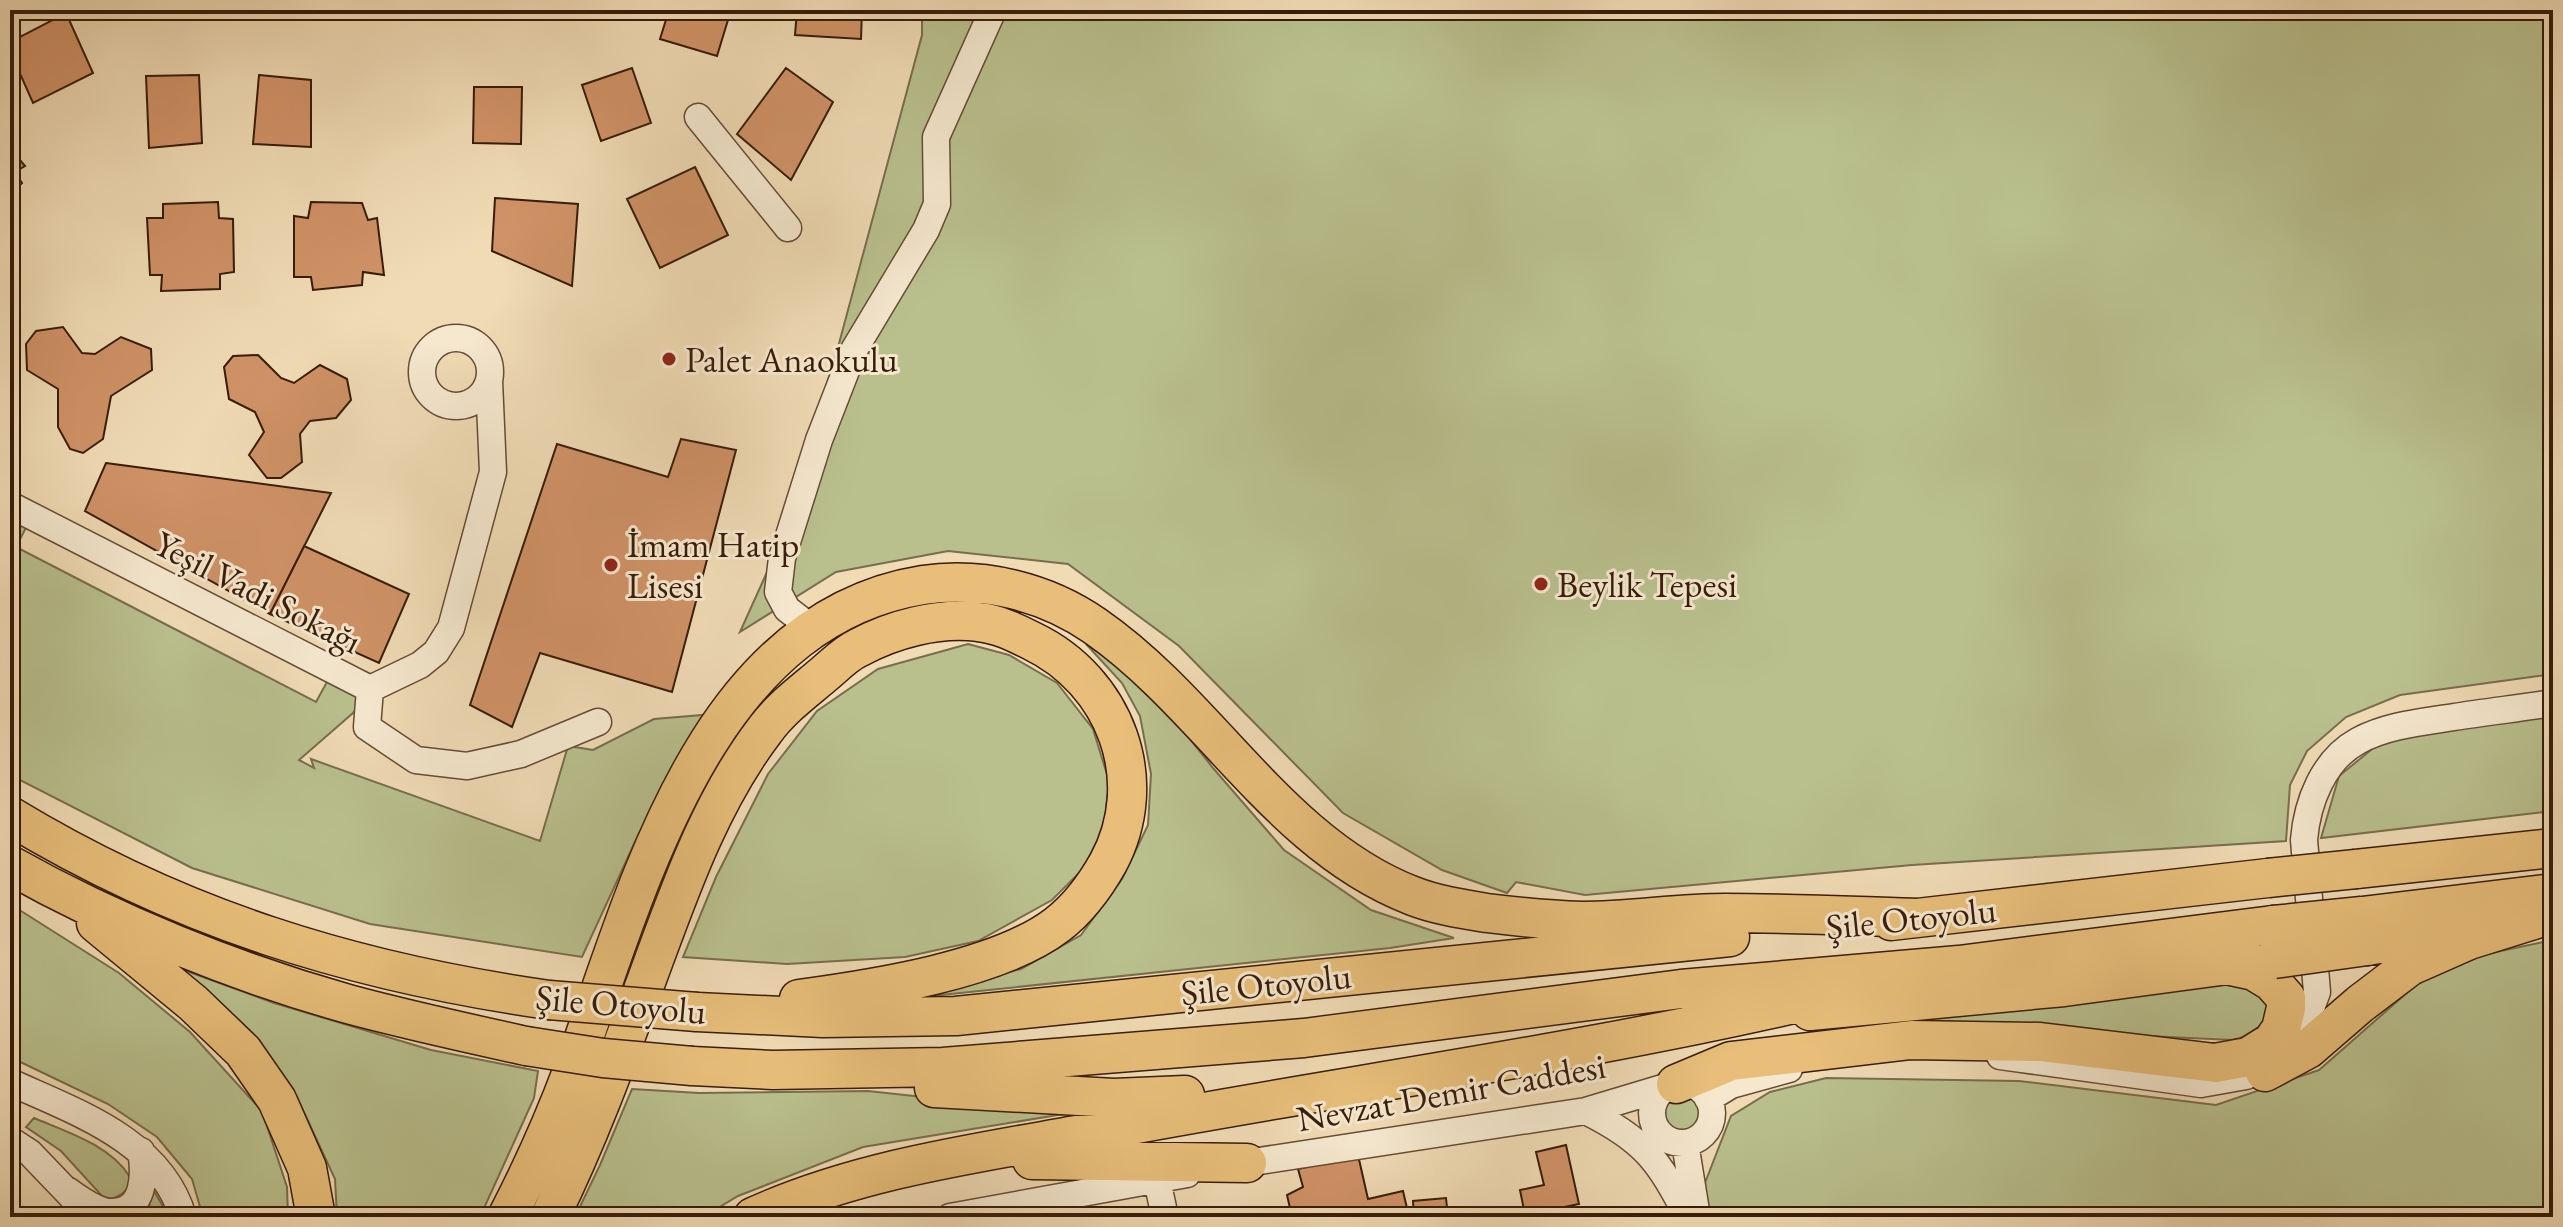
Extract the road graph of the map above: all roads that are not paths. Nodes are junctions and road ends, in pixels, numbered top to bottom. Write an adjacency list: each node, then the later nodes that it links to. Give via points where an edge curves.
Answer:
1 (993, 10): 6 (street, via 936,137 937,204 920,242 854,350 782,558 778,592 787,609)
2 (698, 117): 3 (street)
3 (788, 228)
4 (489, 381): 7 (street, Yeşil Vadi Sokağı, via 493,472 451,628 420,665)
5 (10, 505): 7 (street, Yeşil Vadi Sokağı)
6 (813, 629): 15 (highway, via 896,589 945,582 994,585 1039,597 1090,623 1142,661 1282,807 1333,851 1414,897 1458,909 1585,921 1722,913); 37 (highway, via 768,665 694,765 631,907 549,1129)
7 (370, 689): 9 (street, via 367,727 416,760 467,766 521,754)
8 (2553, 703): 22 (street, via 2403,725 2358,740 2339,755 2323,776 2306,818 2317,992 2299,1041)
9 (598, 722)
10 (10, 816): 19 (highway, Şile Otoyolu, bridge, via 71,852 189,907 342,960 549,1000)
11 (2553, 848): 15 (highway, Şile Otoyolu, bridge)
12 (10, 865): 13 (highway, Şile Otoyolu)
13 (63, 895): 21 (highway, Şile Otoyolu, bridge, via 181,946 345,1003 526,1046 603,1058); 36 (highway, via 243,1051 277,1100 307,1168)
14 (2550, 908): 16 (highway, Şile Otoyolu, bridge); 22 (highway, via 2410,966 2308,1049)
15 (1916, 918): 19 (highway, Şile Otoyolu, via 956,1016 823,1018)
16 (2274, 942): 17 (highway, Şile Otoyolu); 18 (highway)
17 (1959, 965): 20 (highway); 21 (highway, Şile Otoyolu, via 1681,989 1304,1038 943,1067)
18 (2226, 965): 20 (highway, via 2064,987); 25 (highway, via 2254,971 2286,998 2281,1029 2272,1042 2248,1057 2215,1063 2040,1042 1911,1040 1731,1061)
19 (697, 1012): 38 (highway, via 836,994 950,970 994,958 1058,924 1099,879 1123,823 1123,750 1107,707 1080,674 1047,648 1003,627 955,620 913,627 856,648 791,701 765,729 705,831 591,1129)
20 (1740, 1017): 24 (highway)
21 (773, 1070): 24 (highway, via 927,1087 1114,1098)
22 (2265, 1072): 25 (street, Nevzat Demir Caddesi, via 2201,1084 1981,1053 1778,1070 1731,1085)
23 (10, 1082): 29 (street, via 97,1122)
24 (1341, 1088): 30 (highway)
25 (1683, 1090): 26 (street, Nevzat Demir Caddesi); 28 (street, via 1659,1094 1652,1113 1653,1123); 28 (street, via 1711,1108 1702,1135)
26 (1586, 1111): 28 (street); 31 (street, Nevzat Demir Caddesi); 42 (street, via 1622,1129 1652,1155)
27 (10, 1140): 33 (street)
28 (1676, 1140): 43 (street)
29 (141, 1151): 33 (street, via 145,1175 128,1207 112,1212); 35 (street, via 163,1177)
30 (949, 1159): 31 (highway); 39 (highway, via 818,1191)
31 (1247, 1163): 32 (street, Nevzat Demir Caddesi)
32 (1157, 1180): 40 (street, Nevzat Demir Caddesi); 41 (street)
33 (67, 1190): 34 (street)
34 (87, 1217)
35 (183, 1217)
36 (316, 1217)
37 (507, 1217)
38 (550, 1217)
39 (753, 1217)
40 (950, 1217)
41 (1165, 1217)
42 (1688, 1217)
43 (1697, 1217)

